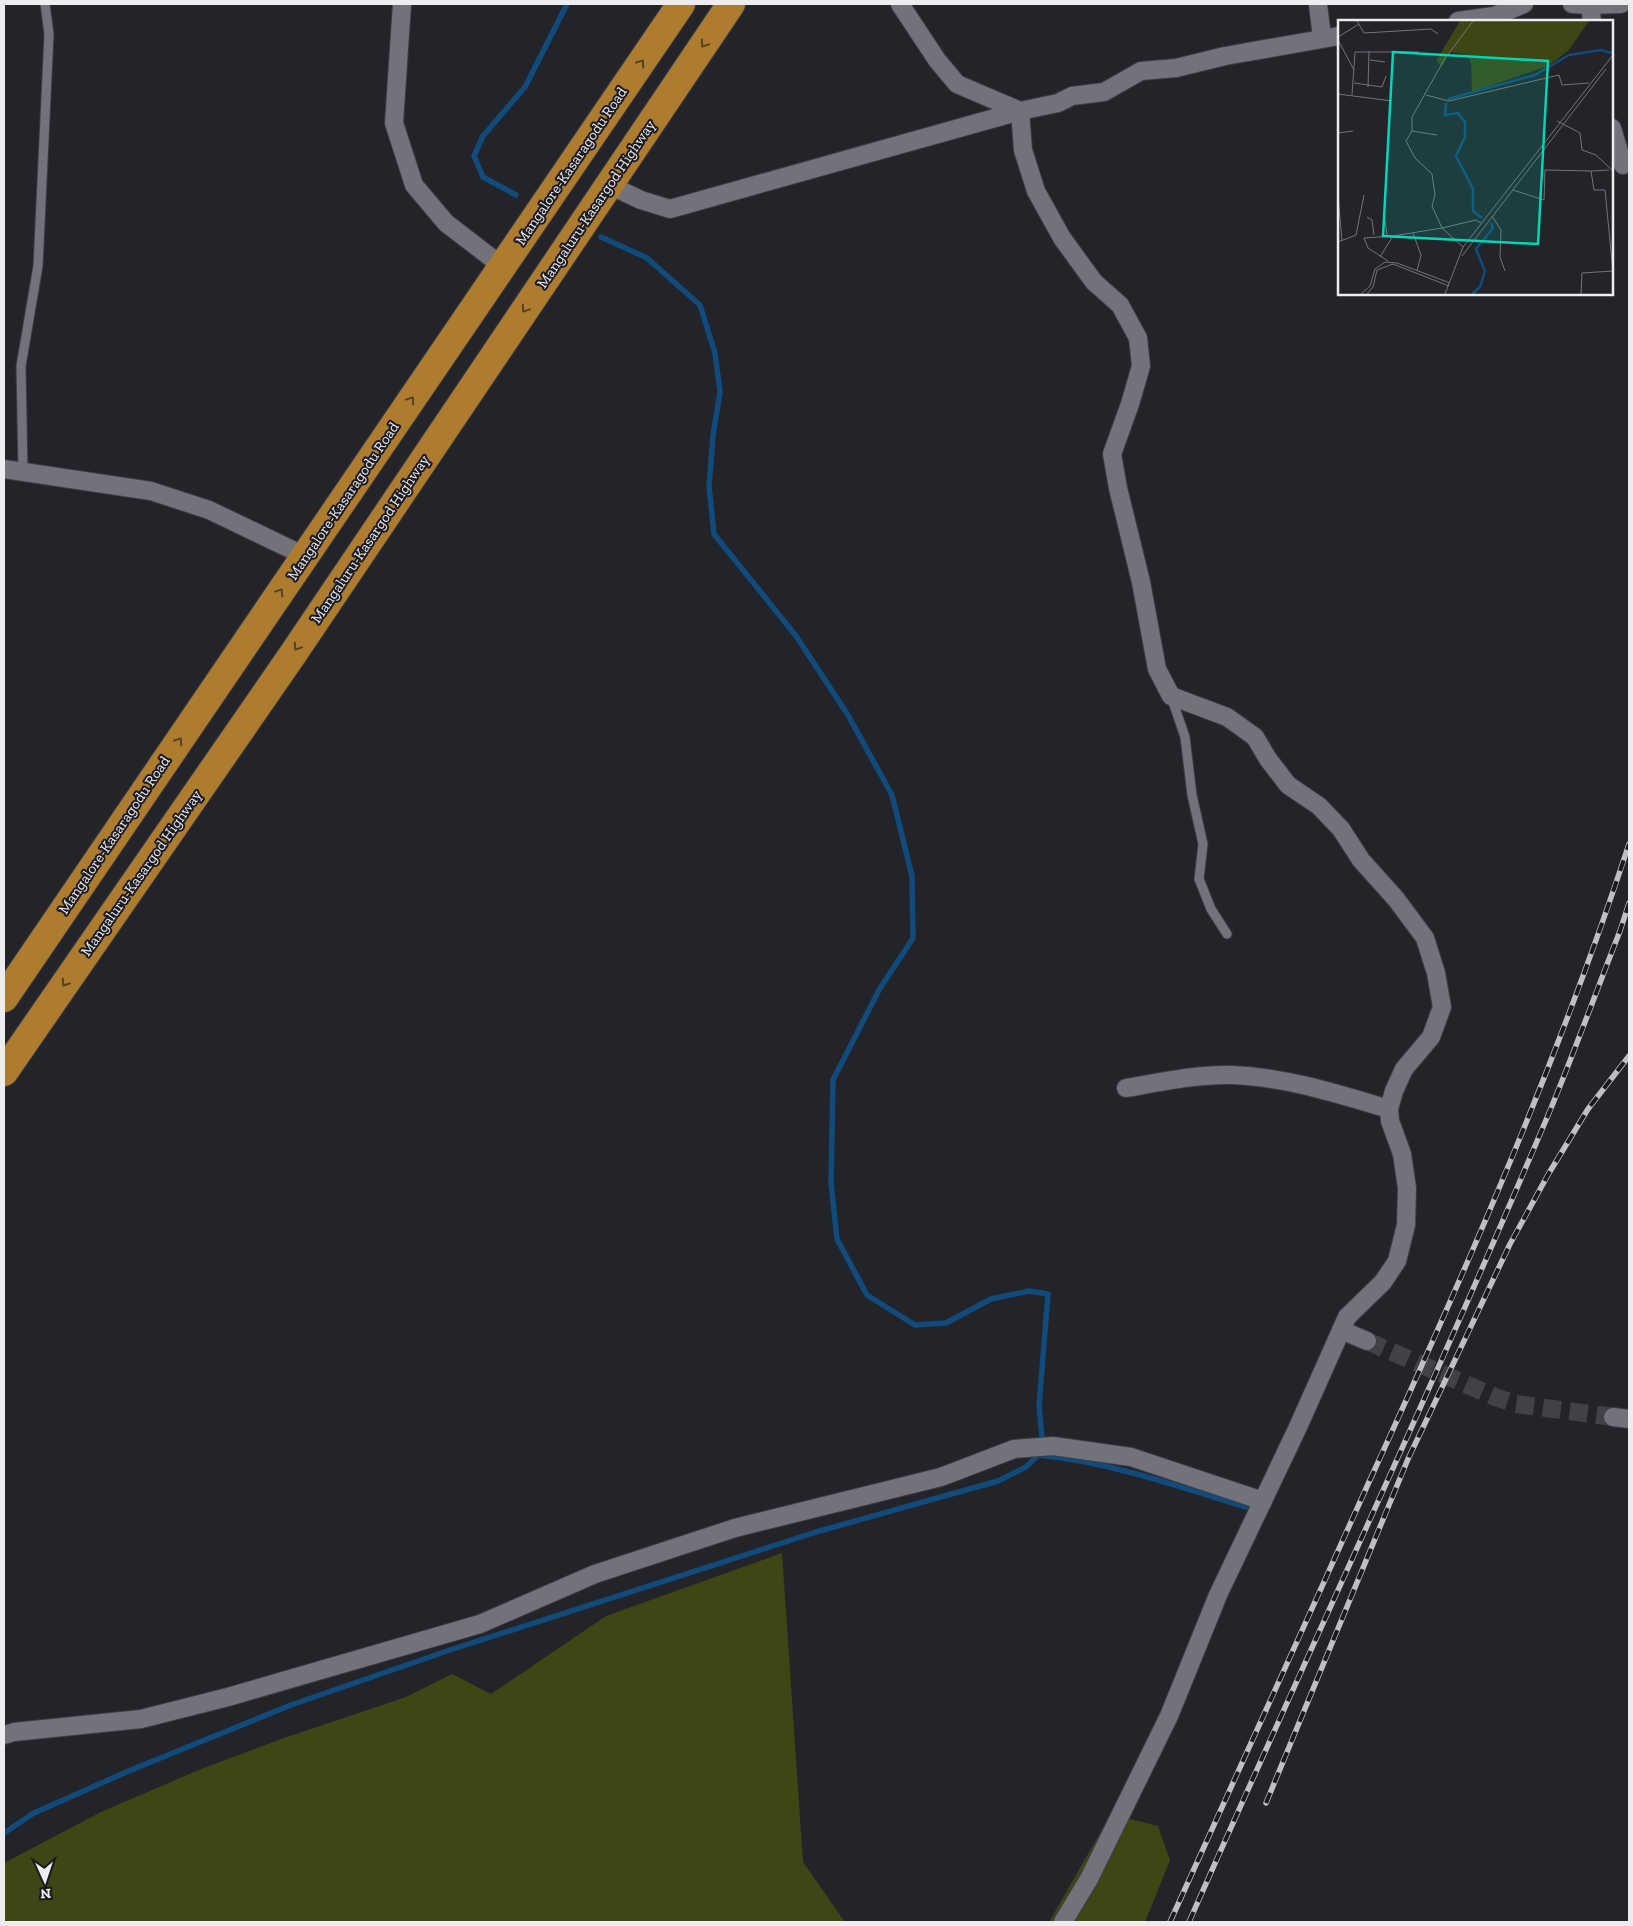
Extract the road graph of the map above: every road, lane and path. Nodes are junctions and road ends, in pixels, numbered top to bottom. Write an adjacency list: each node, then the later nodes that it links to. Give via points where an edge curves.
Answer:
1 (45, 4): 18 (lane, via 50,34 38,266 21,366)
2 (402, 4): 16 (street, via 394,123 414,185 446,223)
3 (681, 4): 16 (highway, Mangalore-Kasaragodu Road, one-way to 3)
4 (731, 4): 15 (highway, Mangaluru-Kasargod Highway, one-way to 15)
5 (900, 4): 12 (street, via 957,84)
6 (1318, 4): 11 (street)
7 (1524, 4): 10 (street, via 1494,16)
8 (1621, 4): 9 (street)
9 (1585, 10)
10 (1465, 20)
11 (1331, 37): 12 (street, via 1176,68 1142,71 1104,92 1072,96 1058,103)
12 (1020, 111): 15 (street, via 670,209); 20 (street, via 1023,150 1036,190 1062,238 1094,282 1120,304 1138,338 1141,366 1112,454 1157,669)
13 (1613, 131): 14 (street)
14 (1623, 165)
15 (609, 185): 23 (highway, Mangaluru-Kasargod Highway, one-way to 23, via 293,654)
16 (502, 266): 19 (highway, Mangalore-Kasaragodu Road, one-way to 16)
17 (4, 469): 18 (street)
18 (23, 472): 19 (street, via 151,491 209,510)
19 (305, 556): 22 (highway, Mangalore-Kasaragodu Road, one-way to 19)
20 (1171, 696): 21 (lane, via 1184,737 1203,844 1199,879); 25 (street, via 1227,717 1255,737 1288,785 1319,806 1341,829 1425,938 1442,1007 1431,1037 1404,1069)
21 (1227, 934)
22 (4, 998)
23 (4, 1072)
24 (1126, 1088): 25 (street, via 1177,1079 1232,1075 1285,1081)
25 (1389, 1109): 26 (street, via 1406,1179 1406,1225 1397,1261 1383,1282 1347,1317)
26 (1341, 1330): 27 (street); 28 (street)
27 (1367, 1341)
28 (1263, 1502): 29 (street, via 1131,1458 1053,1446 1014,1448 941,1477 735,1528 596,1574 480,1624 228,1697 141,1719); 30 (street, via 1218,1595 1169,1716 1089,1879)
29 (4, 1735)
30 (1063, 1922)

